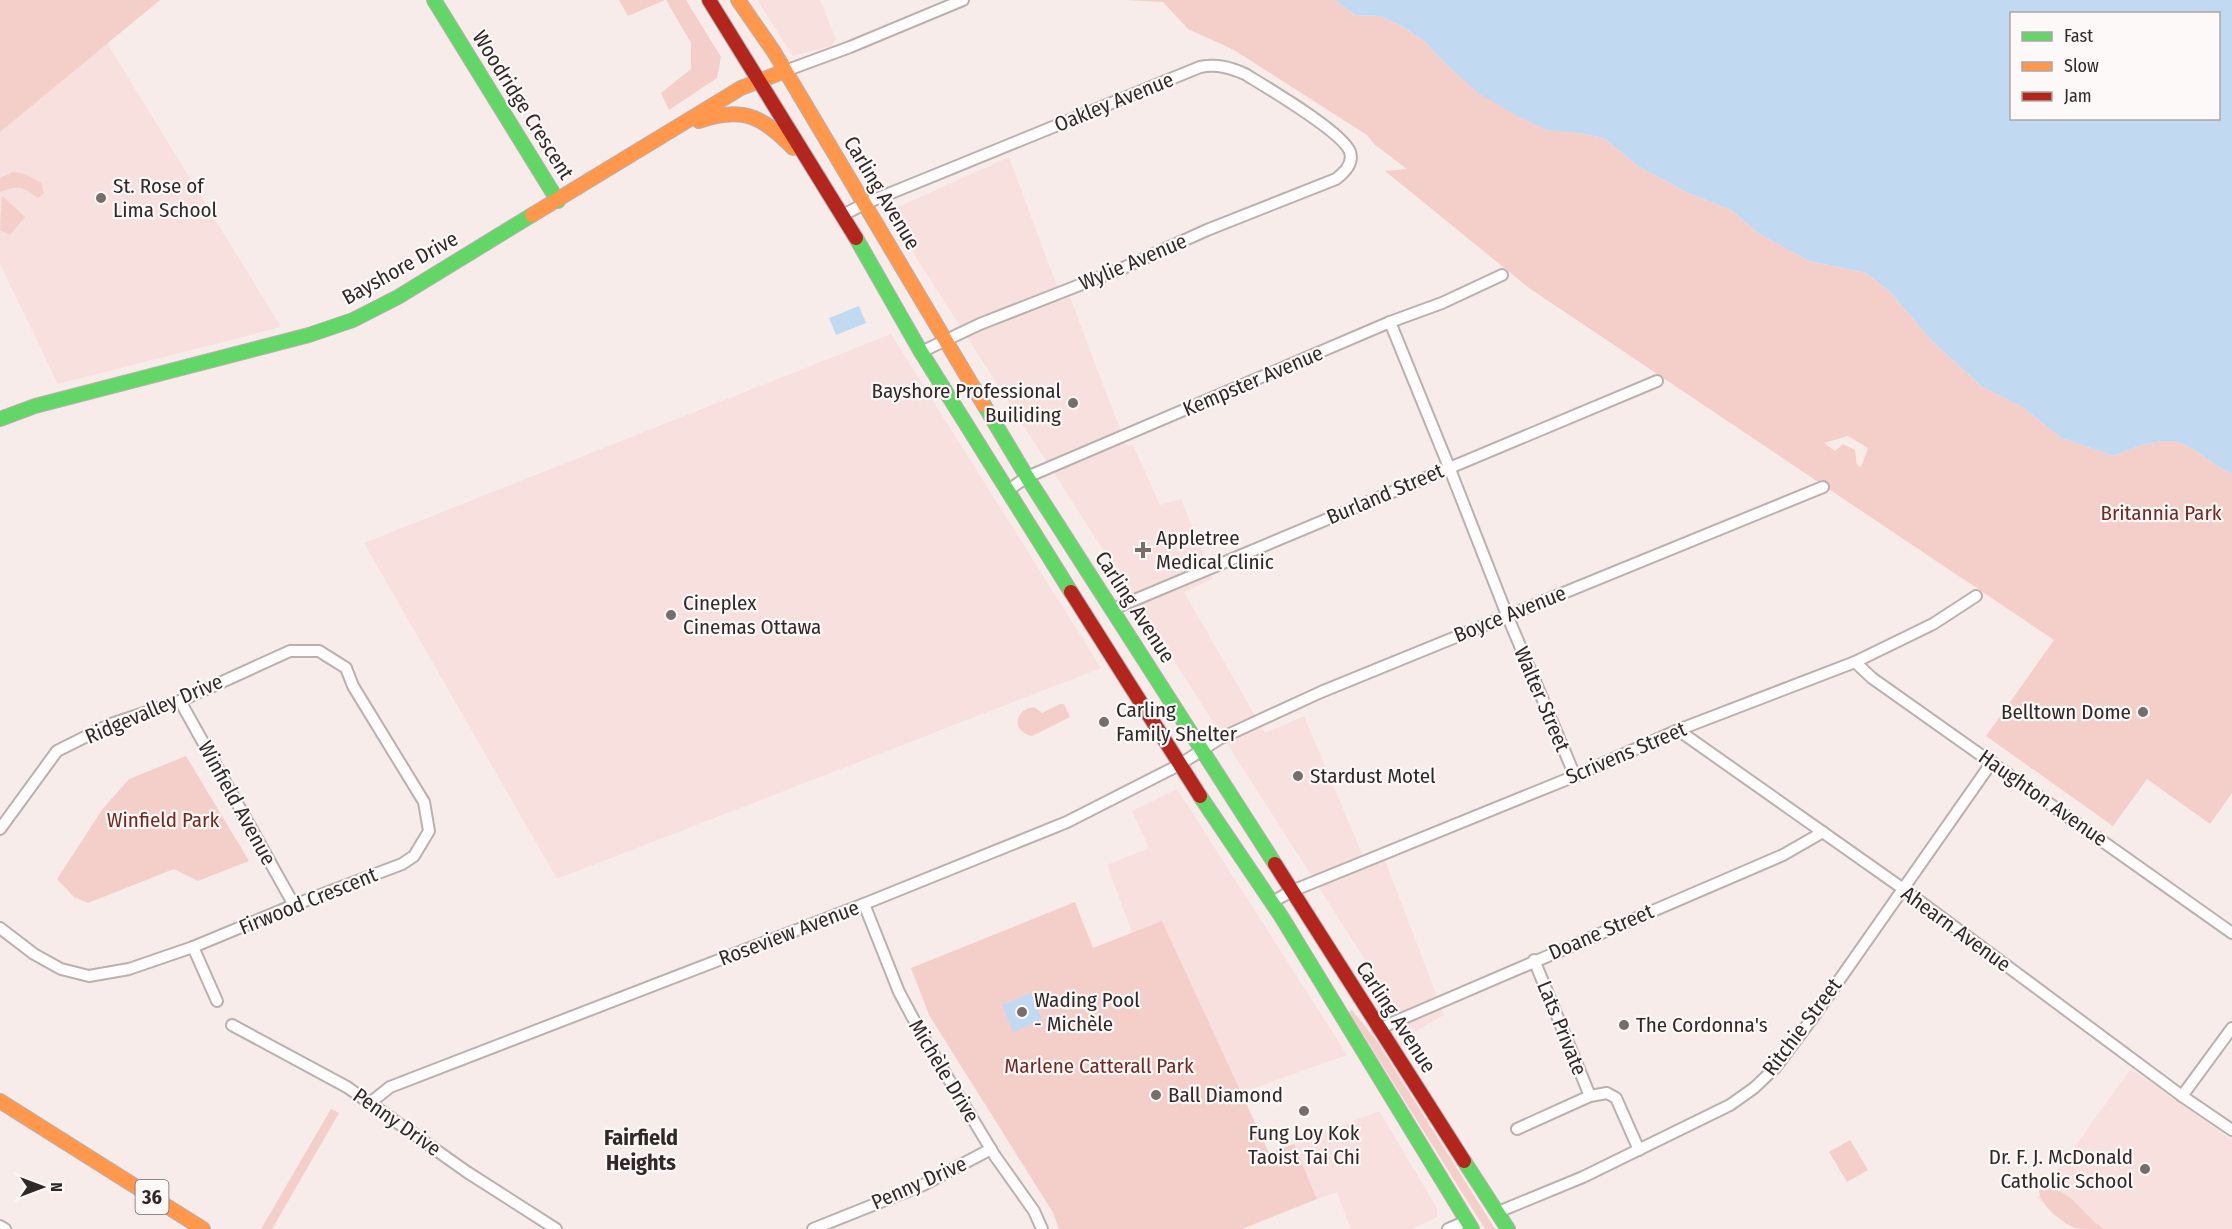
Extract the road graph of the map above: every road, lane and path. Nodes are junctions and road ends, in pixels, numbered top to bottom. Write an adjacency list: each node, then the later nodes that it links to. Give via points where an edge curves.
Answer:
1 (434, 0): 10 (main road, Woodridge Crescent)
2 (709, 0): 6 (main road, Carling Avenue)
3 (738, 0): 5 (main road, Carling Avenue)
4 (963, 0): 5 (street)
5 (785, 71): 6 (main road, Bayshore Drive); 11 (main road, Carling Avenue)
6 (759, 80): 7 (main road, Bayshore Drive); 8 (main road, Carling Avenue)
7 (663, 136): 8 (main road, via 710,116 749,114 777,130); 10 (main road, Bayshore Drive)
8 (816, 172): 12 (main road, Carling Avenue)
9 (1344, 173): 11 (street, Oakley Avenue, via 1351,161 1344,142 1245,74 1214,64); 15 (street, Wylie Avenue)
10 (558, 201): 18 (main road, Bayshore Drive, via 353,320 309,335 43,403)
11 (864, 204): 12 (street, Oakley Avenue); 15 (main road, Carling Avenue)
12 (843, 215): 16 (main road, Carling Avenue)
13 (1502, 275): 14 (street, Kempster Avenue)
14 (1390, 322): 19 (street, Walter Street); 20 (street, Kempster Avenue)
15 (946, 340): 16 (street, Wylie Avenue); 20 (main road, Carling Avenue)
16 (921, 352): 22 (main road, Carling Avenue)
17 (1657, 381): 19 (street, Burland Street)
18 (0, 419)
19 (1449, 467): 24 (street, Burland Street); 25 (street, Walter Street)
20 (1027, 477): 22 (street, Kempster Avenue); 24 (main road, Carling Avenue)
21 (1823, 487): 25 (street, Boyce Avenue)
22 (1007, 491): 32 (main road, Carling Avenue)
23 (1976, 596): 26 (street, Scrivens Street, via 1933,624)
24 (1113, 609): 30 (main road, Carling Avenue)
25 (1507, 615): 30 (street, Boyce Avenue, via 1321,692); 33 (street, Walter Street)
26 (1855, 662): 29 (street, Scrivens Street); 31 (street, Haughton Avenue)
27 (340, 665): 28 (street, Ridgevalley Drive, via 319,651 290,651); 40 (street, Firwood Crescent, via 346,669 424,802 429,831 414,856 402,864)
28 (180, 701): 34 (street, Ridgevalley Drive, via 111,724 57,751); 40 (street, Winfield Avenue)
29 (1678, 730): 33 (street, Scrivens Street); 35 (street, Ahearn Avenue)
30 (1202, 750): 32 (street, Roseview Avenue); 37 (main road, Carling Avenue)
31 (1992, 762): 36 (street, Ritchie Street); 42 (street, Haughton Avenue)
32 (1179, 765): 38 (main road, Carling Avenue); 39 (street, Roseview Avenue, via 1067,822)
33 (1575, 776): 37 (street, Scrivens Street)
34 (0, 829)
35 (1823, 832): 36 (street, Ahearn Avenue); 44 (street, Doane Street, via 1783,855)
36 (1902, 888): 50 (street, Ahearn Avenue); 56 (street, Ritchie Street, via 1814,1016 1754,1088 1730,1105)
37 (1292, 891): 38 (street, Scrivens Street); 48 (main road, Carling Avenue)
38 (1272, 902): 58 (main road, Carling Avenue)
39 (864, 904): 52 (street, Roseview Avenue, via 390,1088); 55 (street, Michèle Drive, via 899,992)
40 (294, 905): 43 (street, Firwood Crescent)
41 (0, 928): 43 (street, Firwood Crescent, via 61,969 89,976 129,969)
42 (2232, 933)
43 (193, 947): 45 (street)
44 (1534, 960): 48 (street, Doane Street); 49 (street, Lats Private)
45 (217, 1001)
46 (232, 1024): 52 (street, Penny Drive)
47 (2232, 1028): 50 (street)
48 (1378, 1029): 57 (main road, Carling Avenue)
49 (1590, 1096): 53 (street); 56 (street, via 1607,1093 1616,1098)
50 (2182, 1096): 54 (street, Ahearn Avenue)
51 (0, 1101): 61 (main road, 36)
52 (370, 1103): 62 (street, Penny Drive)
53 (1517, 1129)
54 (2232, 1130)
55 (991, 1149): 63 (street, Penny Drive, via 923,1185); 64 (street, Michèle Drive, via 1034,1211)
56 (1639, 1150): 57 (street, Ritchie Street, via 1583,1178)
57 (1498, 1212): 66 (main road, Carling Avenue)
58 (1469, 1225): 65 (street)
59 (0, 1226): 60 (street)
60 (5, 1229)
61 (203, 1229)
62 (556, 1229)
63 (813, 1229)
64 (1041, 1229)
65 (1448, 1229)
66 (1508, 1229)

